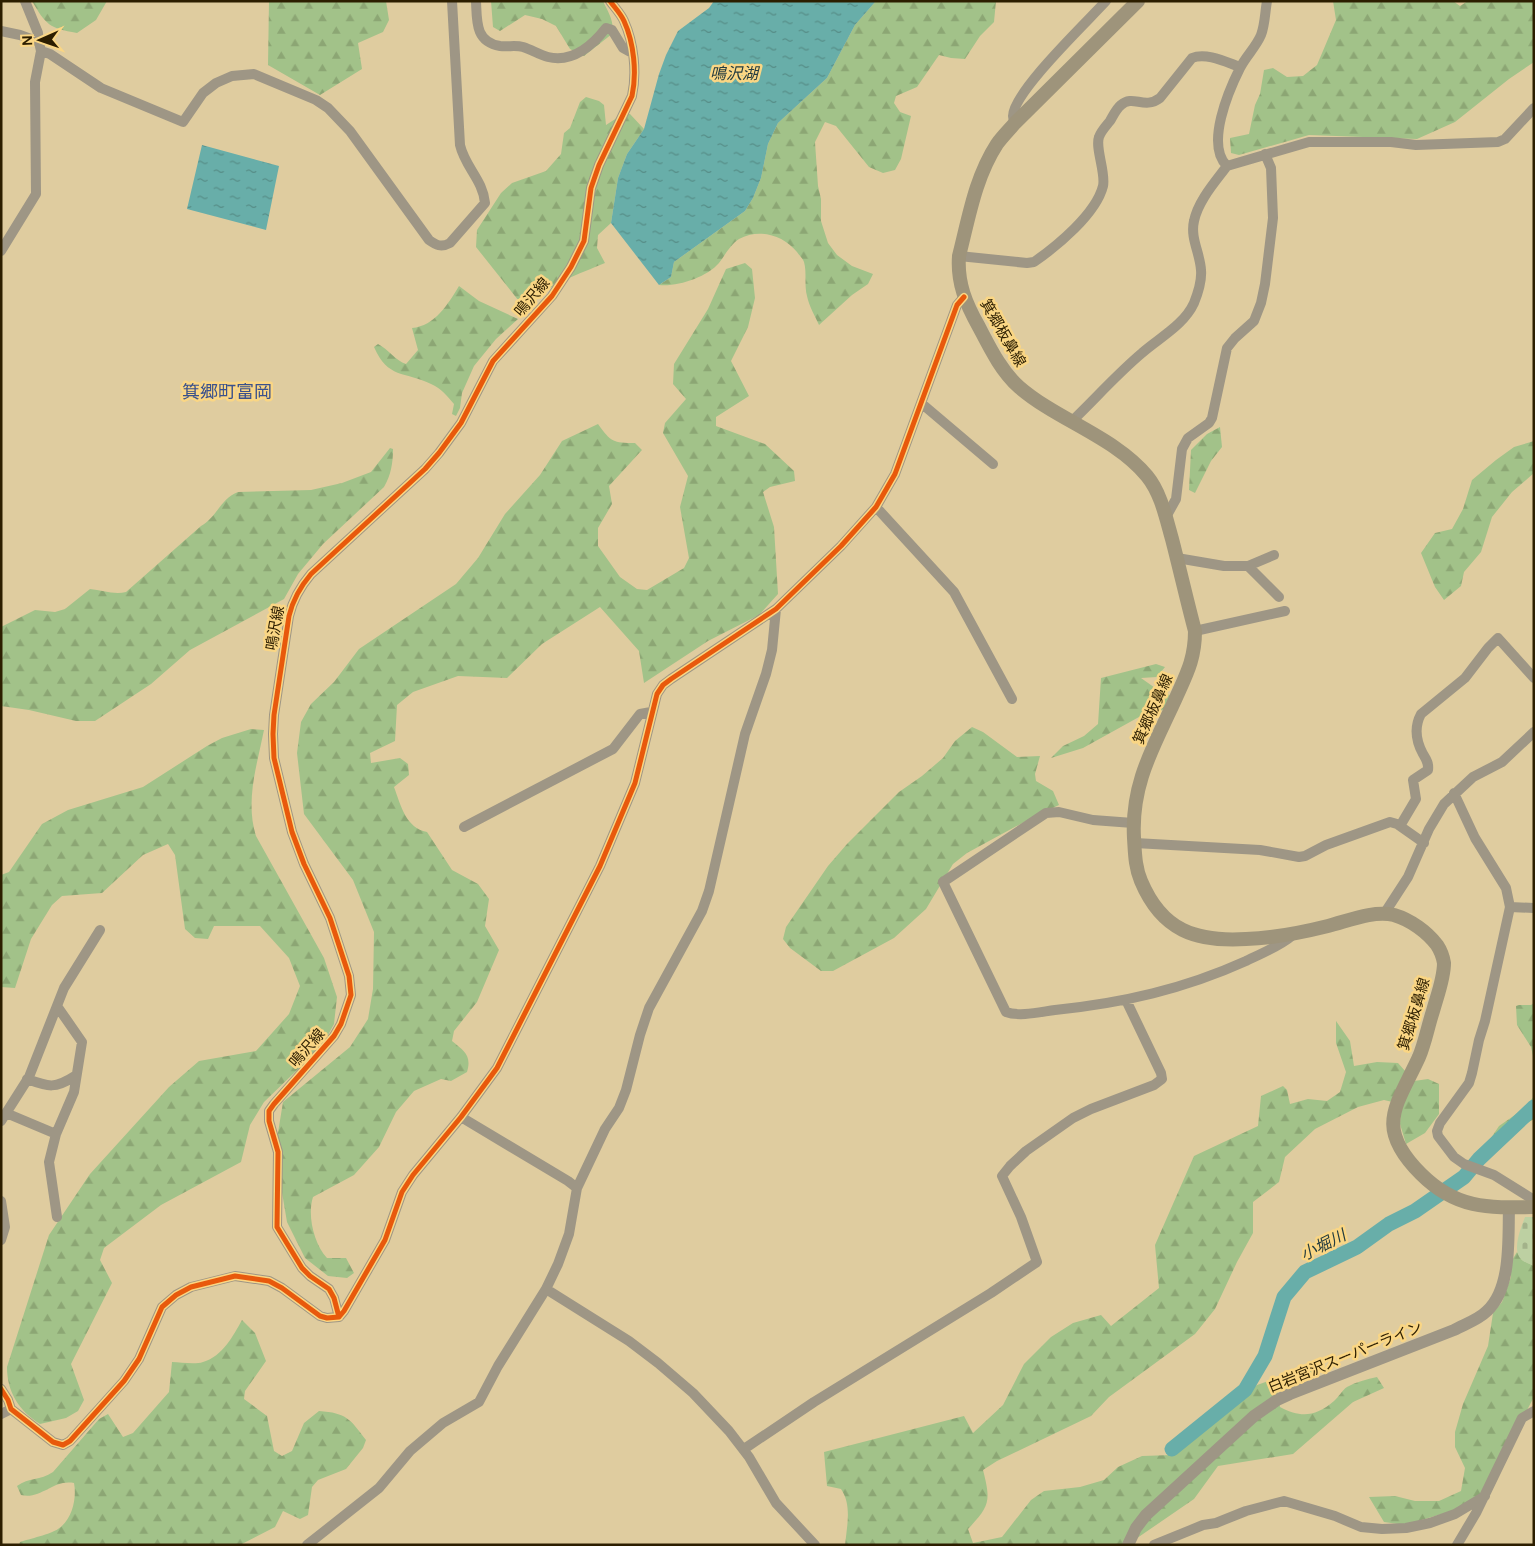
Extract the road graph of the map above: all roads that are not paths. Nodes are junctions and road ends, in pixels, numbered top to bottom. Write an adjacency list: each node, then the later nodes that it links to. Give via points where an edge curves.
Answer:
1 (25, 1): 9 (street)
2 (452, 1): 9 (street, via 460,145 484,192 485,203 444,246 437,246 429,240 350,131 316,100 254,74 232,76 203,93 183,122 101,88)
3 (476, 1): 10 (street, via 477,24 490,44 522,47 560,60 574,56 606,28 612,30 623,48)
4 (610, 1): 10 (street, 鳴沢線, via 624,20)
5 (1106, 1): 13 (street, via 1037,74 1019,100 1013,116)
6 (1138, 1): 13 (main road, 箕郷板鼻線)
7 (1267, 1): 11 (street, via 1260,37)
8 (1, 31): 9 (street, via 20,35)
9 (40, 47): 16 (street, via 35,82 36,194)
10 (632, 53): 61 (street, 鳴沢線, via 632,96 599,165 591,188 584,241 571,267 552,296 493,361 461,423 439,453 311,574 292,601 274,715 274,758 292,832 330,918 349,976 351,994 334,1036 274,1104 268,1121 278,1152 277,1227 302,1268 329,1289)
11 (1240, 67): 15 (street, via 1229,92 1218,134 1219,149); 17 (street, via 1198,56 1192,58 1154,103 1131,100 1120,105 1099,137 1104,180 1091,210 1034,262)
12 (1534, 108): 14 (street, via 1505,139 1498,142 1416,145 1309,142)
13 (1015, 123): 17 (main road, 箕郷板鼻線, via 998,143 976,185)
14 (1265, 154): 15 (street); 23 (street, via 1271,168 1273,218 1261,303 1254,321 1227,348 1212,418 1188,438 1182,449 1177,494)
15 (1227, 166): 20 (street, via 1206,195 1194,222 1193,238 1201,270 1193,305 1182,320 1131,363)
16 (1, 251)
17 (959, 256): 18 (main road, 箕郷板鼻線)
18 (964, 297): 19 (street, via 957,304); 20 (main road, 箕郷板鼻線, via 1009,377 1026,393)
19 (921, 403): 21 (street); 22 (street, via 895,474)
20 (1071, 422): 23 (main road, 箕郷板鼻線, via 1137,466 1153,485)
21 (993, 464)
22 (876, 507): 28 (street); 32 (street, via 954,592)
23 (1166, 516): 25 (main road, 箕郷板鼻線)
24 (1274, 555): 26 (street)
25 (1177, 558): 26 (street, via 1224,566); 30 (main road, 箕郷板鼻線)
26 (1248, 566): 27 (street)
27 (1279, 598)
28 (776, 609): 33 (street, via 663,685 656,694); 53 (street, via 772,650 745,734 709,891 702,911 649,1008 619,1108 605,1129)
29 (1285, 611): 30 (street)
30 (1194, 631): 36 (main road, 箕郷板鼻線, via 1190,666 1140,780)
31 (1534, 678): 37 (street, via 1498,638 1465,678 1421,714 1416,734 1428,770 1413,780 1416,799)
32 (1012, 699)
33 (651, 712): 38 (street, via 640,714 613,749); 51 (street, via 635,783 600,866 498,1068)
34 (1534, 732): 35 (street, via 1502,762 1474,777)
35 (1454, 794): 40 (street, via 1444,804); 41 (street, via 1475,838 1506,888)
36 (1133, 823): 39 (main road, 箕郷板鼻線); 46 (street, via 1046,813 942,882 1006,1012 1045,1012)
37 (1400, 826): 39 (street, via 1390,822 1299,857 1260,850); 40 (street)
38 (464, 827)
39 (1135, 843): 45 (main road, 箕郷板鼻線, via 1136,867 1146,891 1156,908 1180,929 1216,940)
40 (1424, 843): 43 (street, via 1408,877)
41 (1510, 906): 42 (street); 55 (street, via 1469,1083 1437,1131 1454,1157 1464,1164 1494,1174)
42 (1534, 908)
43 (1384, 914): 45 (main road, 箕郷板鼻線); 56 (main road, 箕郷板鼻線, via 1410,922 1429,936 1440,950 1444,963 1422,1048 1395,1107 1393,1120 1397,1141 1415,1168 1450,1196 1486,1207)
44 (100, 930): 47 (street, via 64,988)
45 (1293, 935): 46 (street, via 1272,949 1212,976)
46 (1126, 1000): 66 (street, via 1162,1080 1073,1118 1026,1151 1002,1176 1037,1262)
47 (57, 1006): 48 (street, via 82,1042); 49 (street)
48 (75, 1076): 49 (street, via 54,1086); 52 (street, via 74,1092)
49 (27, 1079): 50 (street)
50 (4, 1117): 52 (street)
51 (461, 1117): 53 (street); 61 (street, via 402,1192 384,1240)
52 (56, 1134): 58 (street, via 50,1162)
53 (577, 1188): 60 (street, via 569,1234)
54 (1, 1200): 59 (street, via 5,1227)
55 (1534, 1200)
56 (1509, 1207): 57 (main road, 箕郷板鼻線); 70 (street, 白岩宮沢スーパーライン, via 1506,1272 1496,1302 1488,1311 1454,1330 1290,1394 1266,1407 1232,1434 1146,1515)
57 (1534, 1207)
58 (57, 1217)
59 (1, 1240)
60 (546, 1289): 66 (street, via 604,1324 658,1363 693,1393); 68 (street, via 479,1402 436,1429 410,1451 379,1488)
61 (339, 1317): 63 (street, via 320,1316 269,1281 235,1276 208,1282 183,1291 162,1307 139,1359 124,1381 70,1441 63,1445 53,1442)
62 (1, 1389): 63 (street)
63 (11, 1409): 65 (street)
64 (1534, 1411): 67 (street, via 1522,1418)
65 (1, 1414)
66 (744, 1449): 69 (street, via 776,1504)
67 (1485, 1496): 71 (street, via 1438,1520 1390,1529 1361,1527 1284,1502 1203,1525); 72 (street)
68 (307, 1545)
69 (814, 1545)
70 (1128, 1545)
71 (1154, 1545)
72 (1457, 1545)

